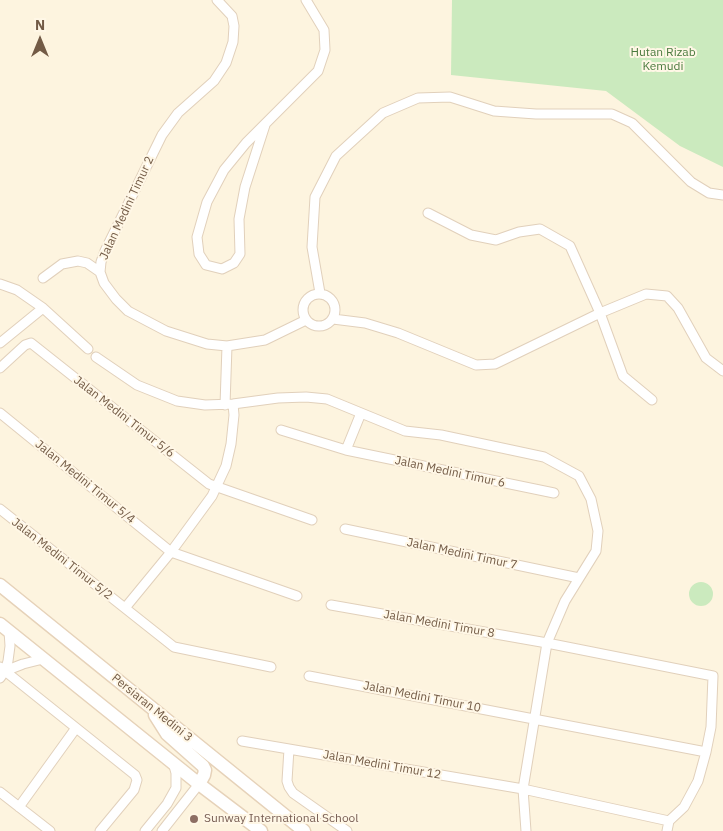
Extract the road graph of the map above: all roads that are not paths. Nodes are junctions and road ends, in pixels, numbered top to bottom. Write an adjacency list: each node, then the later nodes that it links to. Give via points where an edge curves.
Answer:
1 (217, 0): 6 (street, Jalan Medini Timur 2, via 232,16 234,26 226,63 214,82 178,113 162,135 105,251)
2 (311, 1): 3 (street, via 324,30 325,50 318,70)
3 (265, 126): 3 (street, via 224,170 207,202 197,237 199,254 206,265 222,269 234,264 240,254 239,219 245,187)
4 (723, 195): 9 (street, via 709,193 692,182 632,123 612,114 494,111 450,97 418,98 382,113 336,156 315,197 312,247)
5 (428, 213): 11 (street, via 471,235 496,240 540,229 556,237 570,246)
6 (100, 272): 7 (street, via 87,263 78,262 62,264); 15 (street, Jalan Medini Timur 2, via 104,283 128,311 166,331 207,344)
7 (43, 278)
8 (0, 284): 10 (street, via 17,290)
9 (320, 294): 12 (street, via 332,300 335,306); 13 (street, via 308,297 304,302 302,308)
10 (43, 308): 14 (street); 16 (street)
11 (600, 314): 12 (street, via 496,364 476,365 398,333 365,323); 19 (street, via 646,294 667,296 678,308 706,358); 20 (street, via 623,376)
12 (333, 319): 13 (street, via 320,327)
13 (306, 320): 15 (street, Jalan Medini Timur 2, via 265,340)
14 (0, 343)
15 (228, 346): 21 (street)
16 (88, 349)
17 (96, 356): 21 (street, via 137,385 176,401)
18 (0, 368): 26 (street, Jalan Medini Timur 5/6, via 25,345 33,344 209,484)
19 (723, 371)
20 (652, 400)
21 (229, 404): 23 (street, via 306,397 326,399); 26 (street, via 234,415 231,444)
22 (0, 413): 31 (street, Jalan Medini Timur 5/4)
23 (361, 413): 25 (street); 32 (street, via 405,432 441,435 544,456 579,476 591,499 598,531 596,551)
24 (281, 430): 25 (street, Jalan Medini Timur 6)
25 (346, 450): 27 (street, Jalan Medini Timur 6)
26 (217, 487): 29 (street, Jalan Medini Timur 5/6); 31 (street)
27 (554, 493)
28 (0, 509): 36 (street, Jalan Medini Timur 5/2)
29 (312, 520)
30 (345, 529): 32 (street, Jalan Medini Timur 7)
31 (171, 552): 34 (street, Jalan Medini Timur 5/4); 36 (street)
32 (579, 578): 38 (street)
33 (0, 585): 43 (street, Persiaran Medini 3)
34 (297, 596)
35 (331, 605): 38 (street, Jalan Medini Timur 8)
36 (125, 608): 40 (street, Jalan Medini Timur 5/2, via 174,647)
37 (4, 627): 39 (street); 41 (street, via 10,646)
38 (547, 643): 44 (street); 48 (street, Jalan Medini Timur 8, via 713,676 711,727)
39 (43, 659): 41 (street); 49 (street)
40 (271, 667)
41 (2, 672): 45 (street)
42 (309, 676): 44 (street, Jalan Medini Timur 10)
43 (150, 706): 50 (street, via 167,734 203,766 204,775); 60 (street, Persiaran Medini 3)
44 (535, 718): 48 (street, Jalan Medini Timur 10); 51 (street)
45 (76, 728): 53 (street); 56 (street, via 132,771 137,780 134,790)
46 (242, 741): 47 (street, Jalan Medini Timur 12)
47 (289, 750): 51 (street, Jalan Medini Timur 12); 61 (street, via 289,787)
48 (706, 752): 54 (street, via 698,781 684,807)
49 (173, 762): 50 (street); 57 (street, via 176,788)
50 (199, 784): 58 (street); 59 (street)
51 (523, 789): 54 (street, Jalan Medini Timur 12); 62 (street)
52 (0, 792): 53 (street)
53 (19, 807): 55 (street)
54 (669, 821): 63 (street)
55 (50, 831)
56 (100, 831)
57 (145, 831)
58 (162, 831)
59 (261, 831)
60 (304, 831)
61 (347, 831)
62 (526, 831)
63 (667, 831)

